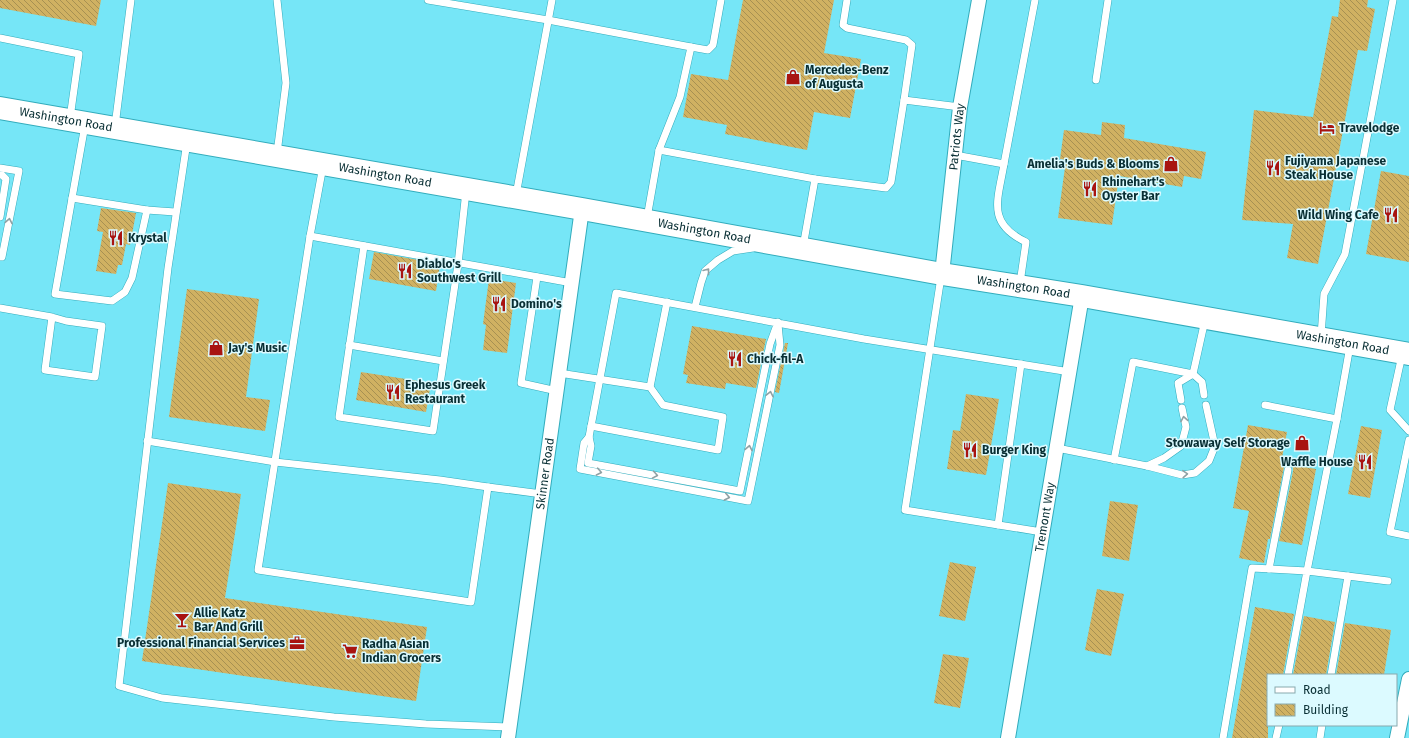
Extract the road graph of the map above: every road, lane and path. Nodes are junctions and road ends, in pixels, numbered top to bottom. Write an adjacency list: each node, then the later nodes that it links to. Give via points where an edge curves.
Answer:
1 (131, 0): 19 (lane)
2 (277, 0): 22 (lane, via 286,83)
3 (428, 0): 11 (lane)
4 (552, 0): 11 (lane)
5 (721, 0): 13 (lane, via 713,44 708,50)
6 (847, 0): 15 (lane, via 843,25 847,28 906,40 912,45)
7 (979, 0): 16 (street, Patriots Way)
8 (1035, 0): 25 (lane)
9 (1108, 0): 14 (lane)
10 (1393, 0): 53 (lane, via 1345,254 1324,294)
11 (548, 20): 13 (lane); 31 (lane)
12 (0, 38): 18 (lane, via 79,54)
13 (691, 47): 21 (lane, via 680,97)
14 (1096, 80)
15 (904, 100): 16 (lane); 28 (lane, via 891,182 886,188)
16 (960, 106): 23 (street, Patriots Way)
17 (0, 108): 18 (main road, Washington Road)
18 (77, 122): 19 (main road, Washington Road); 30 (lane)
19 (115, 128): 20 (main road, Washington Road)
20 (187, 141): 22 (main road, Washington Road); 34 (lane)
21 (659, 150): 28 (lane); 36 (lane)
22 (276, 156): 24 (main road, Washington Road)
23 (955, 156): 25 (lane); 42 (street, Patriots Way)
24 (323, 164): 29 (main road, Washington Road); 37 (lane)
25 (1004, 164): 45 (lane, via 997,209 1002,225 1013,236 1026,242)
26 (0, 168): 40 (lane, one-way to 26, via 19,171)
27 (0, 175): 35 (lane, via 6,179)
28 (815, 179): 39 (lane)
29 (467, 189): 31 (main road, Washington Road); 41 (lane)
30 (72, 198): 33 (lane); 33 (lane, via 55,294 112,301 125,292 132,278)
31 (516, 198): 32 (main road, Washington Road)
32 (582, 209): 36 (main road, Washington Road); 44 (street, Skinner Road)
33 (147, 210): 34 (lane)
34 (175, 212): 76 (lane)
35 (0, 217)
36 (646, 221): 39 (main road, Washington Road)
37 (310, 236): 38 (lane); 79 (lane)
38 (364, 246): 41 (lane); 55 (lane)
39 (799, 248): 42 (main road, Washington Road); 48 (lane, one-way to 39, via 705,271 733,251 753,248)
40 (0, 257)
41 (458, 264): 43 (lane); 58 (lane)
42 (942, 274): 45 (main road, Washington Road); 56 (lane)
43 (537, 277): 44 (lane); 65 (lane, via 521,383)
44 (572, 283): 61 (street, Skinner Road)
45 (1020, 286): 46 (main road, Washington Road)
46 (1082, 296): 51 (main road, Washington Road); 60 (street, Tremont Way)
47 (667, 302): 48 (lane); 63 (lane, via 616,293); 64 (lane)
48 (695, 307): 52 (lane)
49 (0, 308): 50 (lane)
50 (52, 317): 50 (lane, via 102,326 95,377 45,370)
51 (1205, 318): 53 (main road, Washington Road); 62 (lane)
52 (778, 322): 56 (lane); 74 (lane, one-way to 52, via 591,446 588,463 740,491 770,344); 74 (lane, one-way to 52, via 584,443 580,469 748,501 780,345)
53 (1321, 338): 54 (main road, Washington Road)
54 (1350, 343): 57 (main road, Washington Road); 71 (lane)
55 (350, 345): 58 (lane); 58 (lane, via 339,417 433,431)
56 (930, 350): 59 (lane); 84 (lane, via 905,510)
57 (1406, 353): 73 (lane, via 1390,410)
58 (443, 361)
59 (1021, 364): 60 (lane); 84 (lane)
60 (1070, 372): 77 (street, Tremont Way)
61 (559, 373): 63 (lane); 65 (street, Skinner Road)
62 (1193, 374): 66 (lane, via 1202,382); 67 (lane, via 1178,383); 78 (lane, via 1132,362)
63 (599, 379): 64 (lane); 72 (lane)
64 (650, 387): 72 (lane, via 663,405 723,417 718,450)
65 (557, 391): 83 (street, Skinner Road)
66 (1204, 395)
67 (1181, 400)
68 (1206, 405): 80 (lane, one-way to 68, via 1182,475 1195,473 1209,461 1215,446)
69 (1265, 405): 71 (lane)
70 (1182, 408): 80 (lane, one-way to 70, via 1181,446 1186,427)
71 (1337, 419): 88 (lane)
72 (591, 426): 74 (lane)
73 (1409, 430)
74 (589, 437)
75 (1409, 440): 86 (lane, via 1390,532)
76 (147, 441): 79 (lane); 96 (lane, via 119,686 162,698)
77 (1057, 448): 78 (lane); 85 (street, Tremont Way)
78 (1114, 460): 80 (lane)
79 (275, 462): 82 (lane); 82 (lane, via 258,570 471,602)
80 (1147, 466)
81 (1288, 470): 87 (lane)
82 (488, 487): 83 (lane)
83 (542, 494): 96 (street, Skinner Road)
84 (998, 525): 85 (lane)
85 (1042, 532): 97 (street, Tremont Way)
86 (1409, 536)
87 (1269, 569): 88 (lane); 98 (lane, via 1252,568)
88 (1307, 571): 89 (lane); 91 (lane)
89 (1348, 576): 90 (lane); 92 (lane)
90 (1388, 581)
91 (1288, 674)
92 (1331, 674)
93 (1409, 679): 101 (street)
94 (1279, 726): 99 (lane)
95 (1322, 726): 100 (lane)
96 (509, 733)
97 (1008, 738)
98 (1223, 738)
99 (1276, 738)
100 (1320, 738)
101 (1398, 738)

